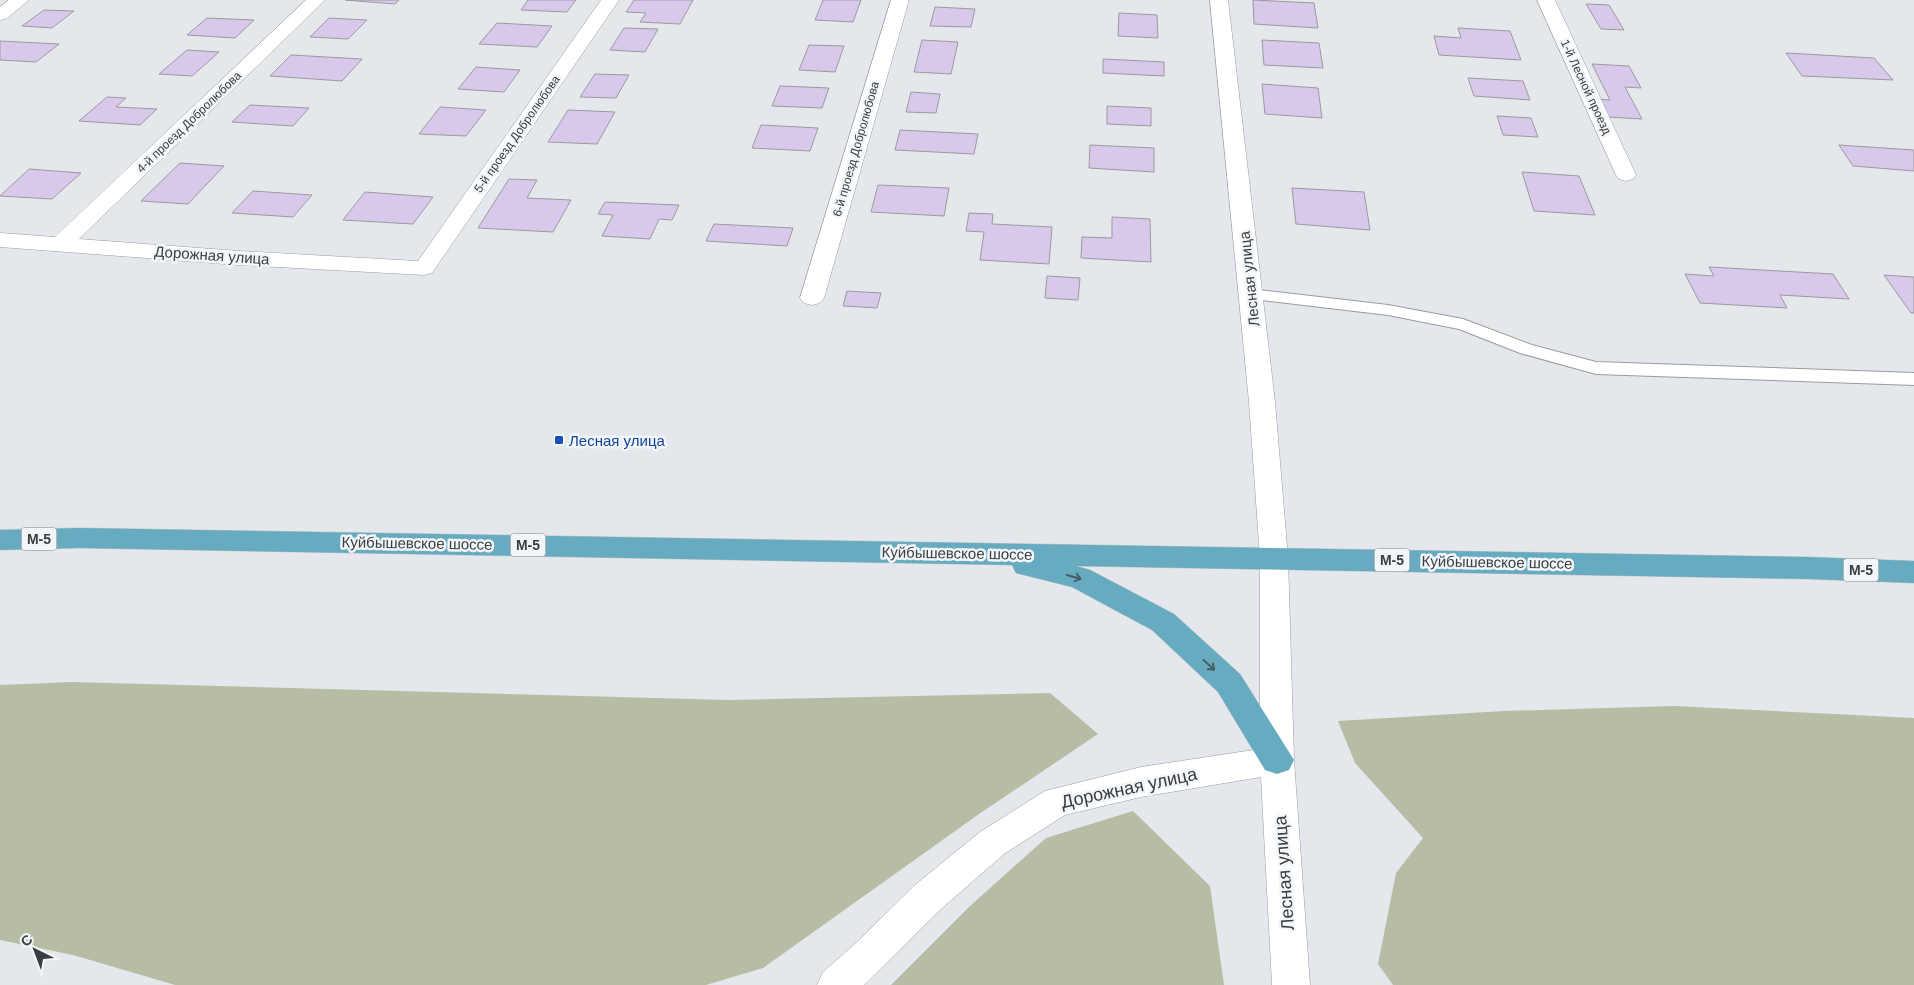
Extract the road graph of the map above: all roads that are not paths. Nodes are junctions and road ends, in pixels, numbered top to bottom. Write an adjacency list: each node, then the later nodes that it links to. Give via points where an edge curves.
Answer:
1 (20, 0): 7 (street)
2 (316, 0): 10 (street, 4-й проезд Добролюбова)
3 (610, 0): 11 (street, 5-й проезд Добролюбова)
4 (900, 0): 13 (street, 6-й проезд Добролюбова)
5 (1219, 0): 12 (street, Лесная улица)
6 (1546, 0): 8 (street, 1-й Лесной проезд)
7 (0, 15)
8 (1626, 175)
9 (0, 240): 10 (street, Дорожная улица)
10 (62, 243): 11 (street, Дорожная улица, via 239,258)
11 (424, 268)
12 (1250, 294): 14 (lane, via 1388,310 1463,324 1526,349 1596,368); 17 (street, Лесная улица)
13 (812, 298)
14 (1914, 378)
15 (0, 540): 16 (highway, Куйбышевское шоссе / М-5, via 79,538)
16 (976, 553): 17 (highway, Куйбышевское шоссе / М-5); 19 (highway, one-way to 19, via 1080,578 1163,622 1229,683)
17 (1274, 558): 18 (highway, Куйбышевское шоссе / М-5); 19 (street, Лесная улица)
18 (1914, 572)
19 (1277, 760): 20 (street, Дорожная улица, via 1141,782 1057,802 992,843 928,897); 21 (street, Лесная улица)
20 (836, 985)
21 (1291, 985)

